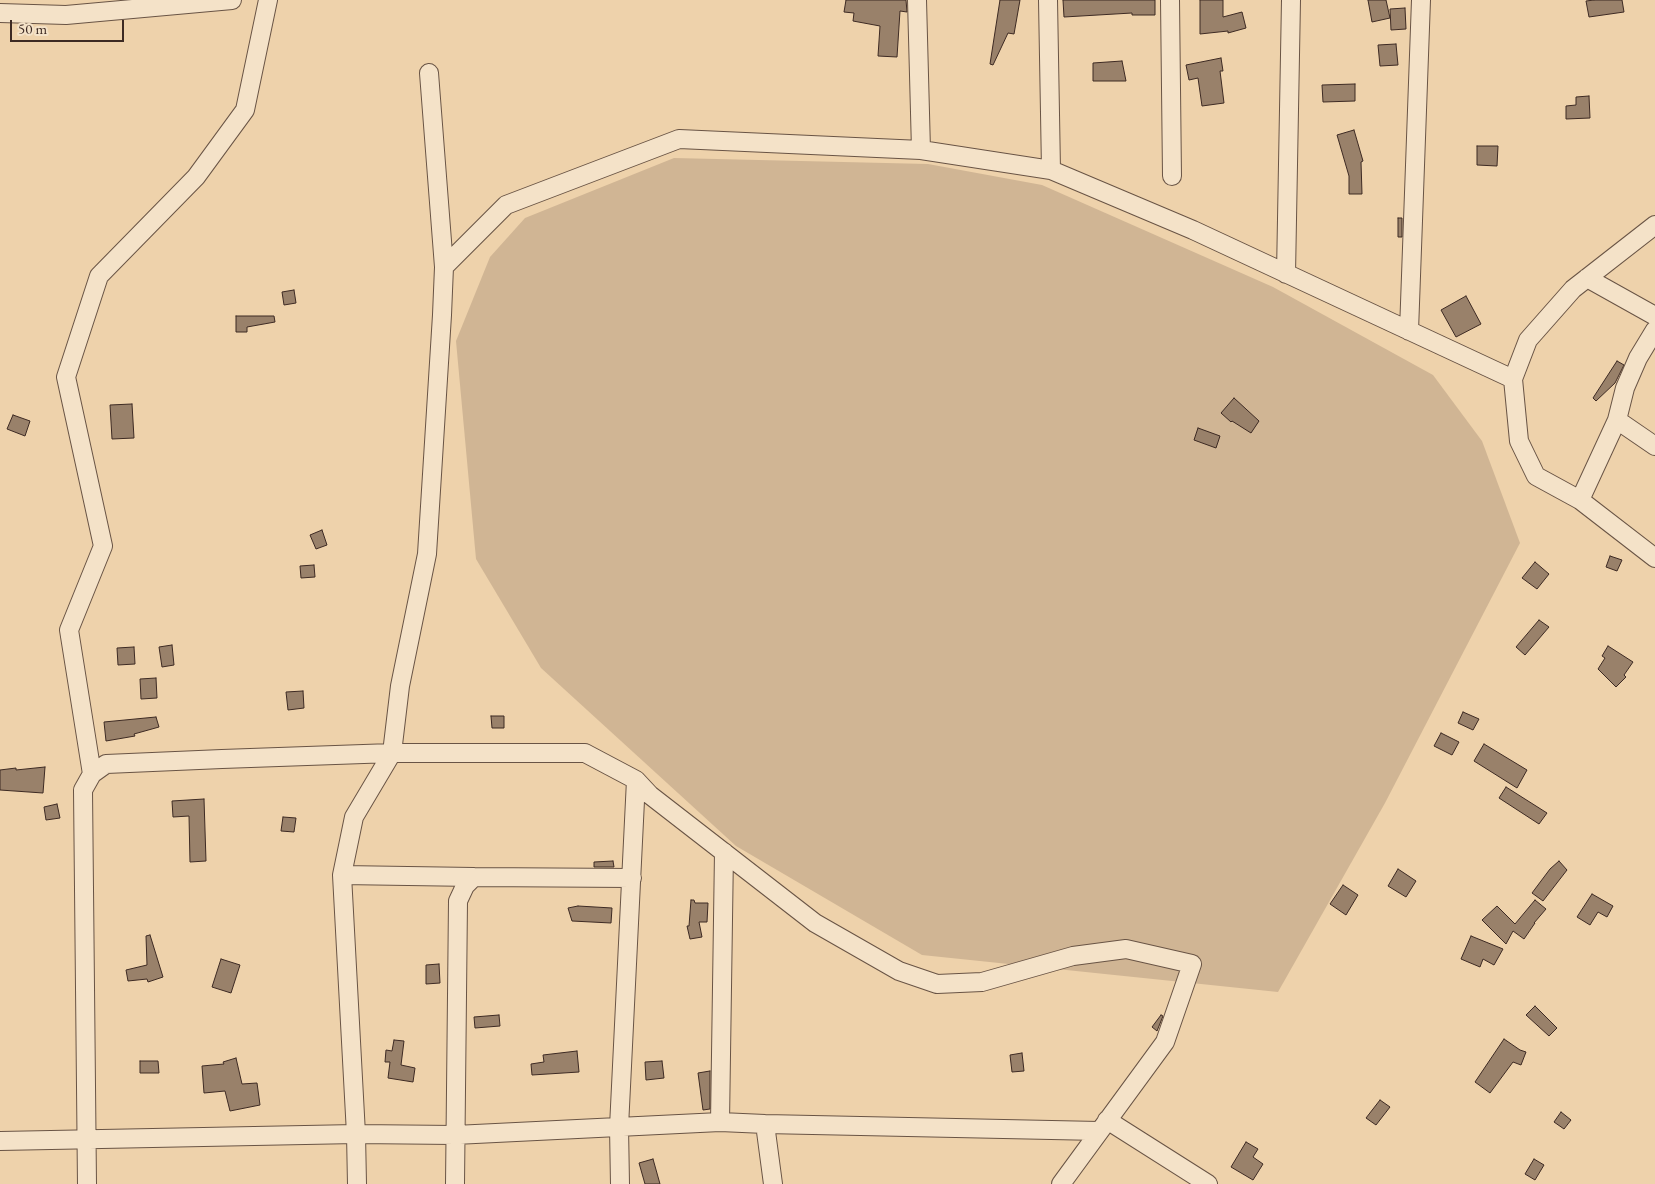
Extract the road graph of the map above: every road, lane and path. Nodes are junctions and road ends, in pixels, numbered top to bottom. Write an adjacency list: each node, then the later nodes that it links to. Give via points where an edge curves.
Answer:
1 (232, 0): 8 (street, via 66,15)
2 (268, 0): 26 (street, via 245,110 196,177 99,276 66,377 103,546 69,630)
3 (917, 0): 10 (street)
4 (1048, 0): 11 (street)
5 (1170, 0): 12 (street)
6 (1291, 0): 15 (street)
7 (1421, 0): 19 (street)
8 (0, 13)
9 (429, 72): 14 (street)
10 (921, 150): 11 (street); 14 (street, via 679,139 506,205)
11 (1051, 170): 15 (street, via 1193,230)
12 (1172, 176)
13 (1655, 225): 16 (street)
14 (444, 267): 25 (street, via 427,554 400,686)
15 (1286, 274): 19 (street)
16 (1587, 278): 17 (street); 20 (street, via 1573,289 1528,340)
17 (1655, 316)
18 (1655, 330): 21 (street, via 1638,358)
19 (1409, 331): 20 (street)
20 (1512, 379): 23 (street, via 1519,441 1536,476)
21 (1616, 420): 22 (street); 23 (street)
22 (1655, 446)
23 (1580, 500): 24 (street)
24 (1655, 558)
25 (392, 753): 26 (street, via 106,764); 27 (street, via 585,753); 29 (street, via 354,817)
26 (92, 774): 39 (street, via 83,790)
27 (636, 780): 28 (street, via 650,795); 31 (street)
28 (724, 852): 32 (street); 35 (street, via 816,923 899,971 937,984 982,982 1073,956 1126,949 1192,964 1165,1042)
29 (342, 874): 30 (street); 36 (street)
30 (474, 877): 31 (street); 37 (street, via 458,900)
31 (632, 878): 34 (street)
32 (720, 1122): 33 (street); 34 (street)
33 (765, 1124): 35 (street); 44 (street)
34 (619, 1126): 37 (street); 43 (street)
35 (1103, 1126): 45 (street); 46 (street)
36 (356, 1134): 37 (street); 39 (street); 41 (street)
37 (455, 1135): 42 (street)
38 (0, 1140): 39 (street)
39 (85, 1140): 40 (street)
40 (87, 1184)
41 (356, 1184)
42 (455, 1184)
43 (620, 1184)
44 (773, 1184)
45 (1061, 1184)
46 (1208, 1184)

